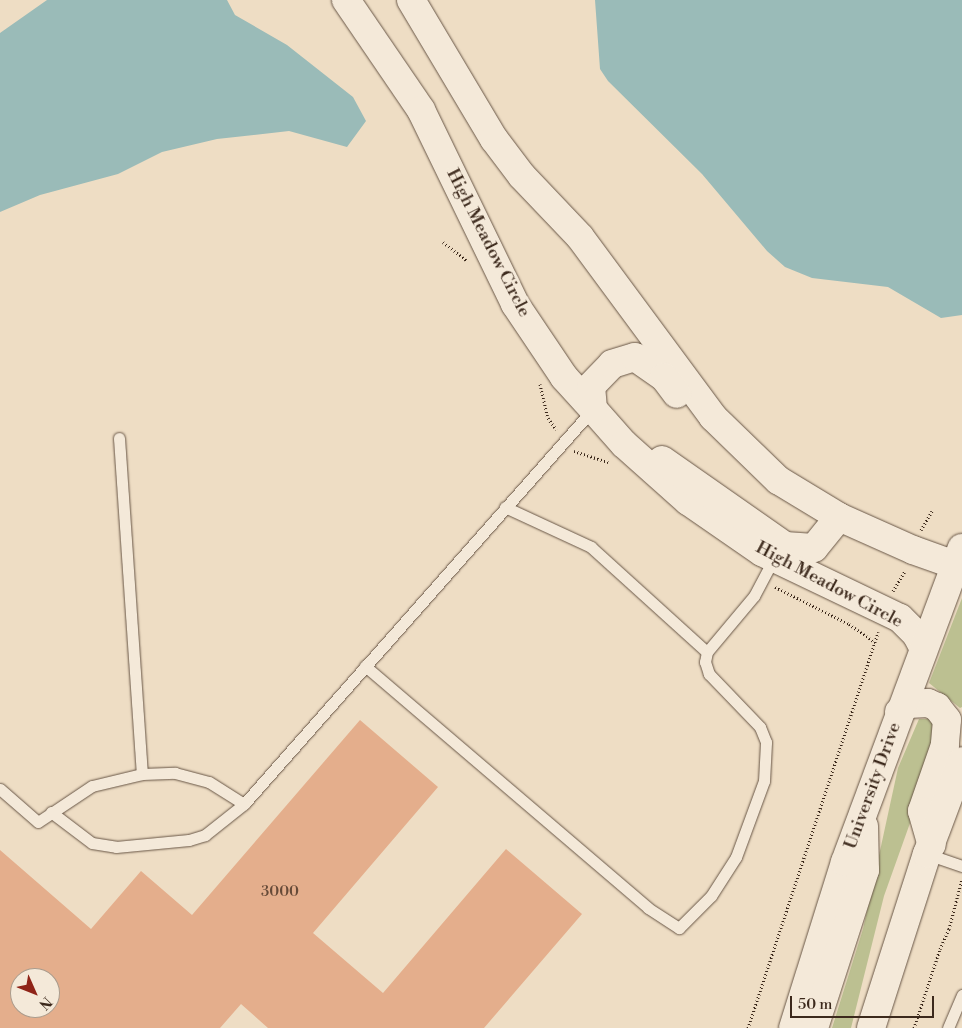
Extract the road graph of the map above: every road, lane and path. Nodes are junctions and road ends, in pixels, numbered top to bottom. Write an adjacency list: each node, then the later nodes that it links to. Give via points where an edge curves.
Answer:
1 (346, 0): 3 (street, High Meadow Circle, via 421,110 515,304 564,376)
2 (411, 0): 6 (street, via 494,139 522,176 585,244 713,417)
3 (593, 409): 5 (street, High Meadow Circle); 6 (street, via 591,386 612,364 635,357 664,377 701,426 739,466); 7 (lane)
4 (119, 438): 21 (lane)
5 (624, 444): 9 (street, via 669,463 785,546 814,548); 12 (street, High Meadow Circle, via 688,501)
6 (778, 480): 9 (street)
7 (505, 507): 17 (lane, via 591,547); 18 (lane)
8 (932, 511): 10 (path)
9 (839, 517): 11 (street, via 913,550)
10 (921, 530)
11 (959, 556): 16 (street, University Drive)
12 (774, 558): 16 (street, High Meadow Circle, via 900,618 916,634); 17 (lane, via 754,596)
13 (908, 564): 14 (path)
14 (890, 597)
15 (880, 628): 30 (path)
16 (923, 647): 19 (street, University Drive)
17 (707, 652): 18 (lane, via 705,662 709,674 760,727 766,742 764,781 736,857 711,896 679,928 648,908)
18 (365, 666): 23 (lane)
19 (899, 712): 24 (street, University Drive); 26 (street, via 908,704 928,703 937,707 947,720 945,745 922,811)
20 (962, 761): 26 (street)
21 (142, 774): 23 (lane, via 175,773 209,782); 25 (lane, via 92,786)
22 (0, 789): 25 (lane, via 38,822)
23 (244, 804): 25 (lane, via 205,835 189,840 116,847 92,843)
24 (864, 809): 31 (street, University Drive); 32 (street, via 865,870)
25 (52, 812)
26 (929, 850): 27 (lane); 33 (street)
27 (962, 866)
28 (961, 881): 34 (path, via 949,929)
29 (962, 995): 35 (lane)
30 (748, 1028)
31 (793, 1028)
32 (814, 1028)
33 (870, 1028)
34 (914, 1028)
35 (948, 1028)

